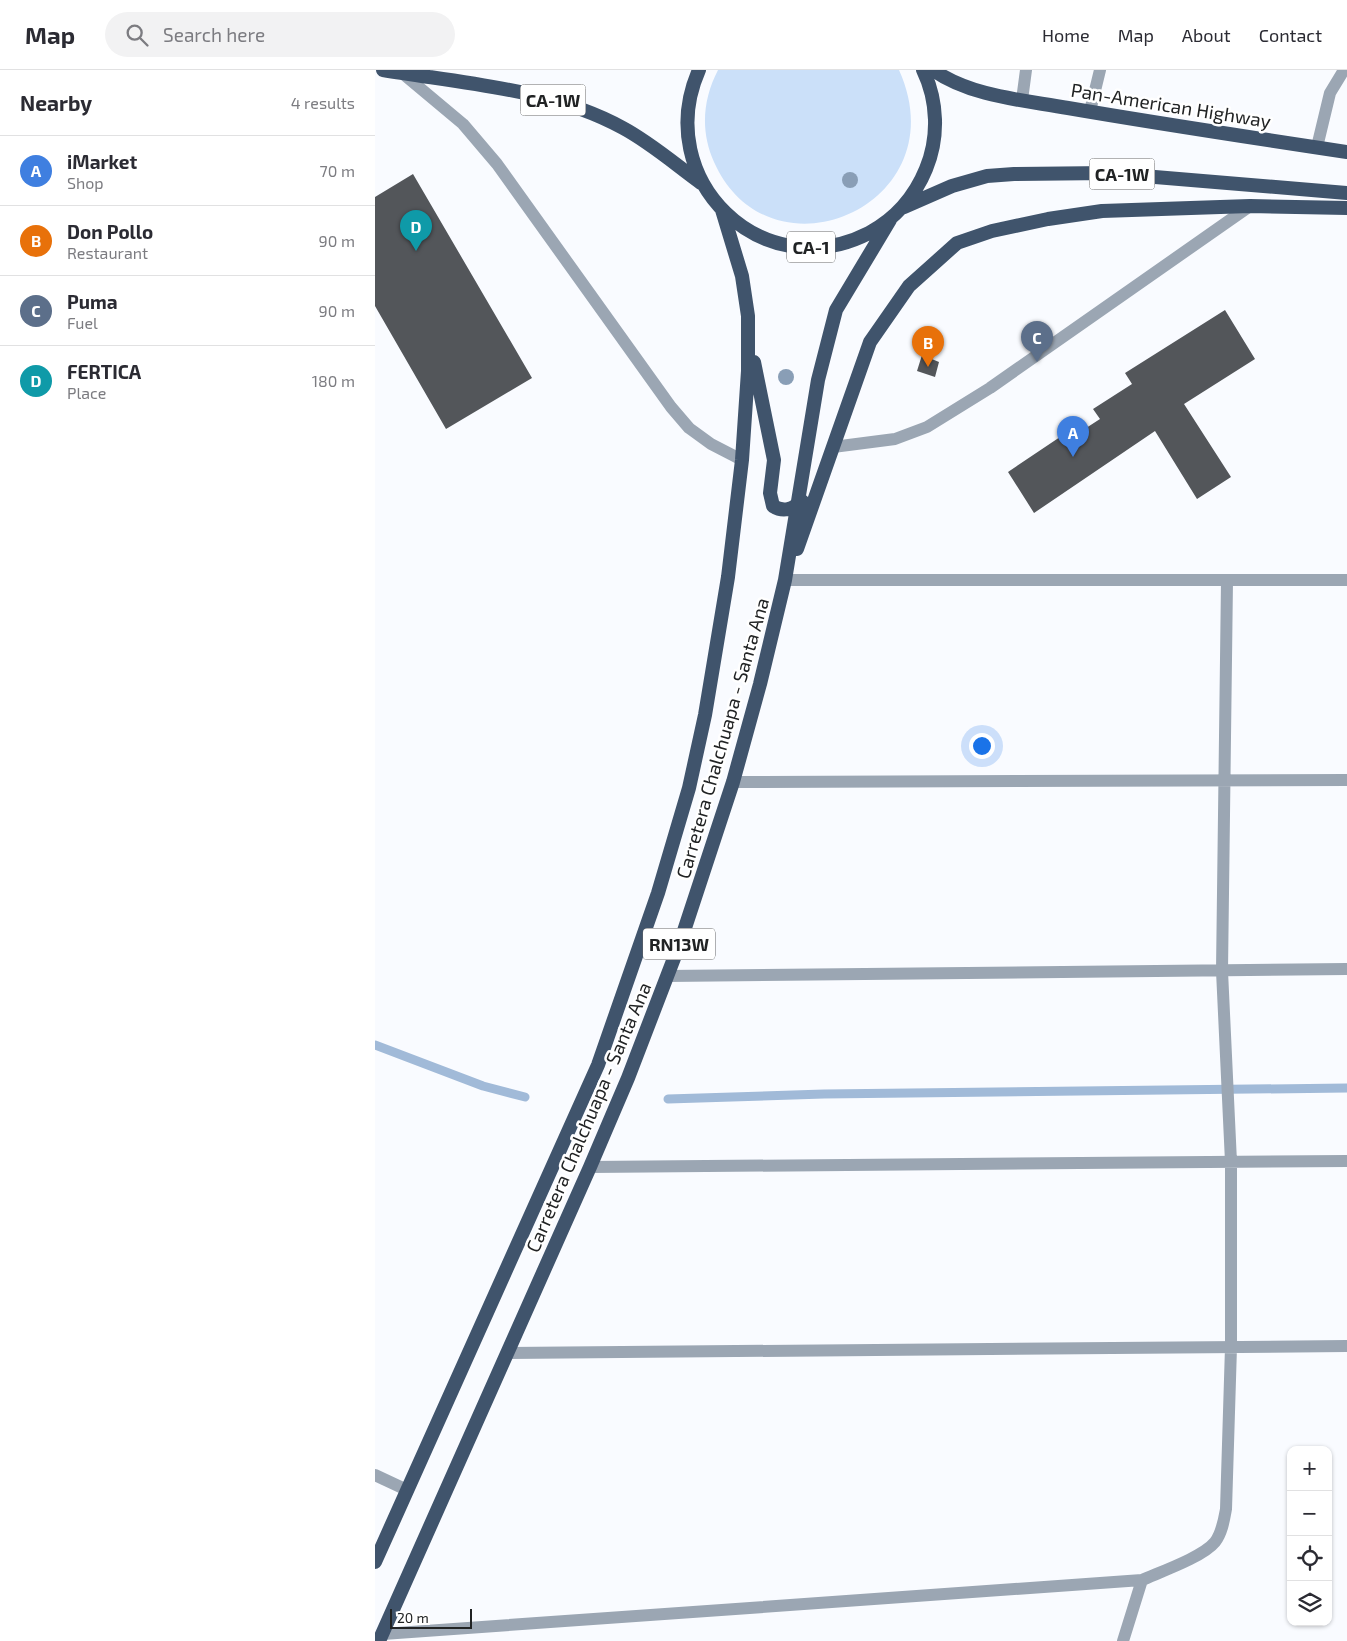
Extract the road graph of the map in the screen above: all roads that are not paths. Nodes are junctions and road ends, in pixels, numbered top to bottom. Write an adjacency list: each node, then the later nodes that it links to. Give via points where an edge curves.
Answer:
1 (383, 70): 8 (highway, CA-1W)
2 (699, 70): 13 (highway, CA-1, via 688,106 687,133 692,160)
3 (923, 70): 16 (highway, CA-1, via 935,110 933,144 922,178)
4 (933, 70): 9 (highway, Pan-American Highway, via 968,87)
5 (1025, 70): 9 (street)
6 (1100, 70): 10 (street)
7 (1344, 72): 11 (street, via 1330,93)
8 (402, 73): 13 (highway, CA-1W, via 523,92 562,102 622,127); 22 (street, via 463,124 497,164 689,428)
9 (1022, 100): 10 (highway, Pan-American Highway)
10 (1090, 112): 11 (highway, Pan-American Highway)
11 (1317, 147): 12 (highway, Pan-American Highway)
12 (1347, 152)
13 (703, 184): 18 (highway, CA-1)
14 (1347, 193): 16 (highway, CA-1W, via 1107,173 1014,174 987,176 953,186)
15 (1250, 206): 17 (highway); 21 (street, via 990,388 927,427 895,439); 21 (highway, via 1103,211 992,231 957,243 909,286 870,342)
16 (903, 207): 19 (highway, CA-1)
17 (1347, 208)
18 (722, 210): 19 (highway, CA-1, via 751,232 768,240 804,248 840,244); 20 (highway, Carretera Chalchuapa - Santa Ana / RN13W, via 742,276)
19 (889, 220): 24 (highway, Carretera Chalchuapa - Santa Ana / RN13W, via 836,310 817,380)
20 (749, 337): 22 (highway, Carretera Chalchuapa - Santa Ana / RN13W); 24 (highway, via 773,460 770,493 773,506 785,510)
21 (833, 447): 23 (highway)
22 (742, 460): 41 (highway, Carretera Chalchuapa - Santa Ana / RN13W, via 728,577 697,754 658,893 598,1065)
23 (826, 469): 24 (highway); 25 (highway)
24 (798, 505): 25 (highway, Carretera Chalchuapa - Santa Ana / RN13W)
25 (785, 580): 26 (street); 30 (highway, Carretera Chalchuapa - Santa Ana / RN13W)
26 (1227, 580): 27 (street); 28 (street)
27 (1347, 580)
28 (1225, 780): 29 (street); 30 (street); 32 (street)
29 (1347, 780)
30 (733, 782): 33 (highway, Carretera Chalchuapa - Santa Ana / RN13W)
31 (1347, 969): 32 (street)
32 (1222, 970): 33 (street); 35 (street)
33 (667, 976): 36 (highway, Carretera Chalchuapa - Santa Ana / RN13W, via 629,1078)
34 (1347, 1161): 35 (street)
35 (1231, 1162): 36 (street); 38 (street)
36 (590, 1168): 39 (highway, Carretera Chalchuapa - Santa Ana / RN13W)
37 (1347, 1346): 38 (street)
38 (1231, 1347): 39 (street); 43 (street, via 1223,1524 1215,1542 1203,1552)
39 (508, 1353): 44 (highway, Carretera Chalchuapa - Santa Ana / RN13W)
40 (375, 1475): 41 (street)
41 (407, 1490): 42 (highway, Carretera Chalchuapa - Santa Ana / RN13W)
42 (375, 1562)
43 (1142, 1580): 44 (street); 45 (street)
44 (381, 1638)
45 (1123, 1641)

